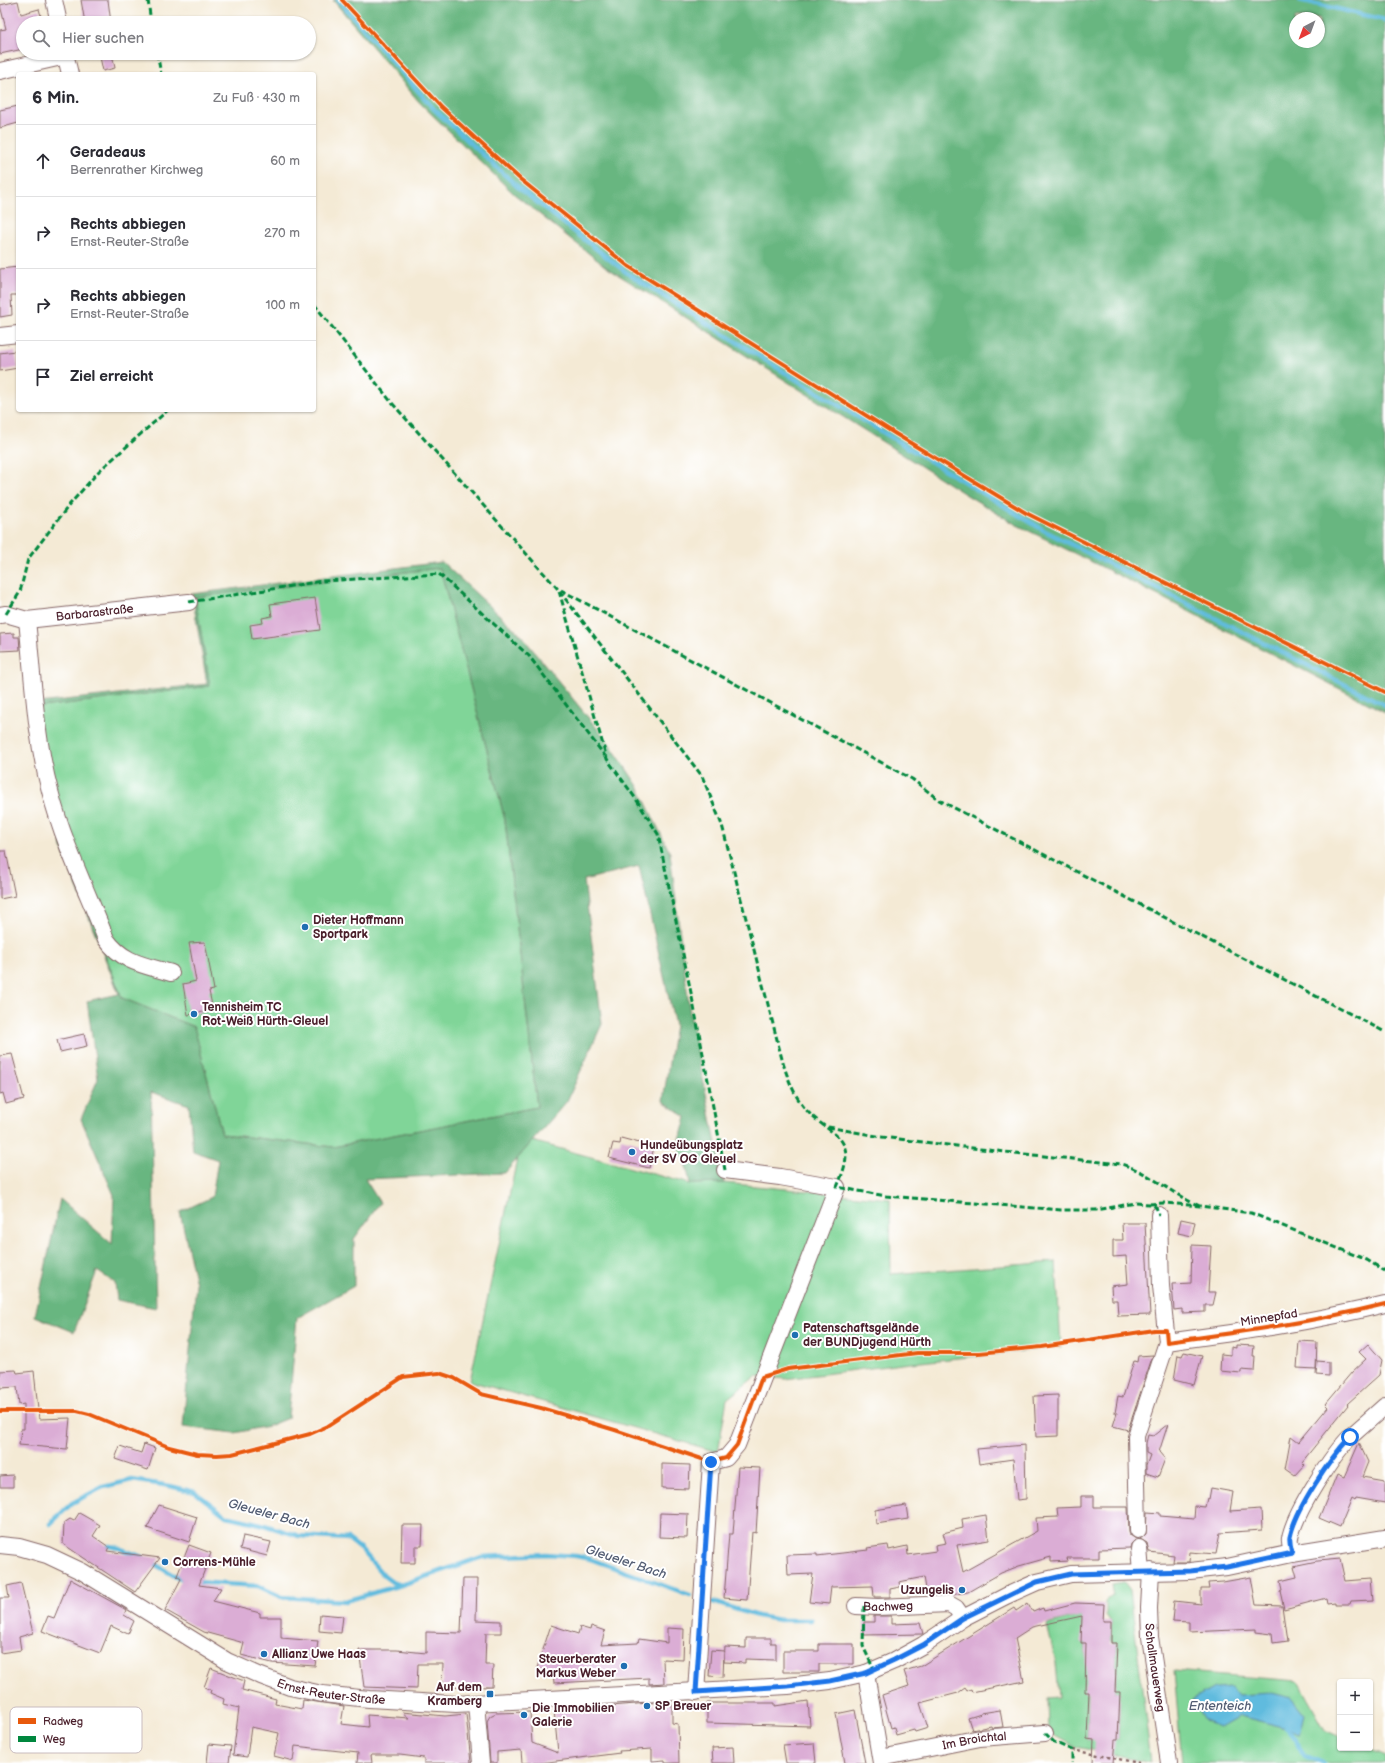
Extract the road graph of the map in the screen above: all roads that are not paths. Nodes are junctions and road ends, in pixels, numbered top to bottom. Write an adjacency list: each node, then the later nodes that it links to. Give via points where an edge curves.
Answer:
1 (54, 0): 2 (street)
2 (57, 16)
3 (45, 60): 5 (street)
4 (67, 60): 6 (street)
5 (0, 71)
6 (70, 72)
7 (16, 334): 8 (street)
8 (0, 336)
9 (189, 602): 11 (street, Barbarastraße)
10 (0, 614): 11 (street, Barbarastraße)
11 (27, 620): 12 (street, via 39,740 50,792 65,837 106,939 115,951 128,960)
12 (171, 973)
13 (725, 1170): 27 (street, via 837,1187 737,1445 726,1458 711,1462)
14 (1159, 1215): 16 (street, via 1161,1286)
15 (1385, 1304): 16 (street, Minnepfad, via 1264,1330)
16 (1167, 1342): 18 (street, via 1136,1436)
17 (1385, 1406): 22 (street, via 1338,1450 1305,1501 1296,1518 1290,1539)
18 (1138, 1530)
19 (1385, 1538): 22 (street, Ernst-Reuter-Straße)
20 (0, 1545): 28 (street, Ernst-Reuter-Straße, via 47,1555 82,1572 227,1660 290,1687 322,1694 368,1699)
21 (1139, 1548): 23 (street)
22 (1292, 1553): 23 (street, Ernst-Reuter-Straße, via 1227,1567)
23 (1146, 1572): 25 (street, Ernst-Reuter-Straße, via 1071,1574 1037,1582); 32 (street, Schallmauerweg, via 1150,1637)
24 (856, 1606): 25 (street, Bachweg, via 949,1604 956,1608)
25 (963, 1618): 26 (street, Ernst-Reuter-Straße, via 923,1645)
26 (866, 1673): 27 (street, Ernst-Reuter-Straße, via 788,1686); 30 (street)
27 (696, 1692): 28 (street, Ernst-Reuter-Straße)
28 (476, 1703): 31 (street)
29 (1045, 1733): 30 (street, Im Broichtal, via 980,1738)
30 (881, 1760)
31 (481, 1763)
32 (1169, 1763)

